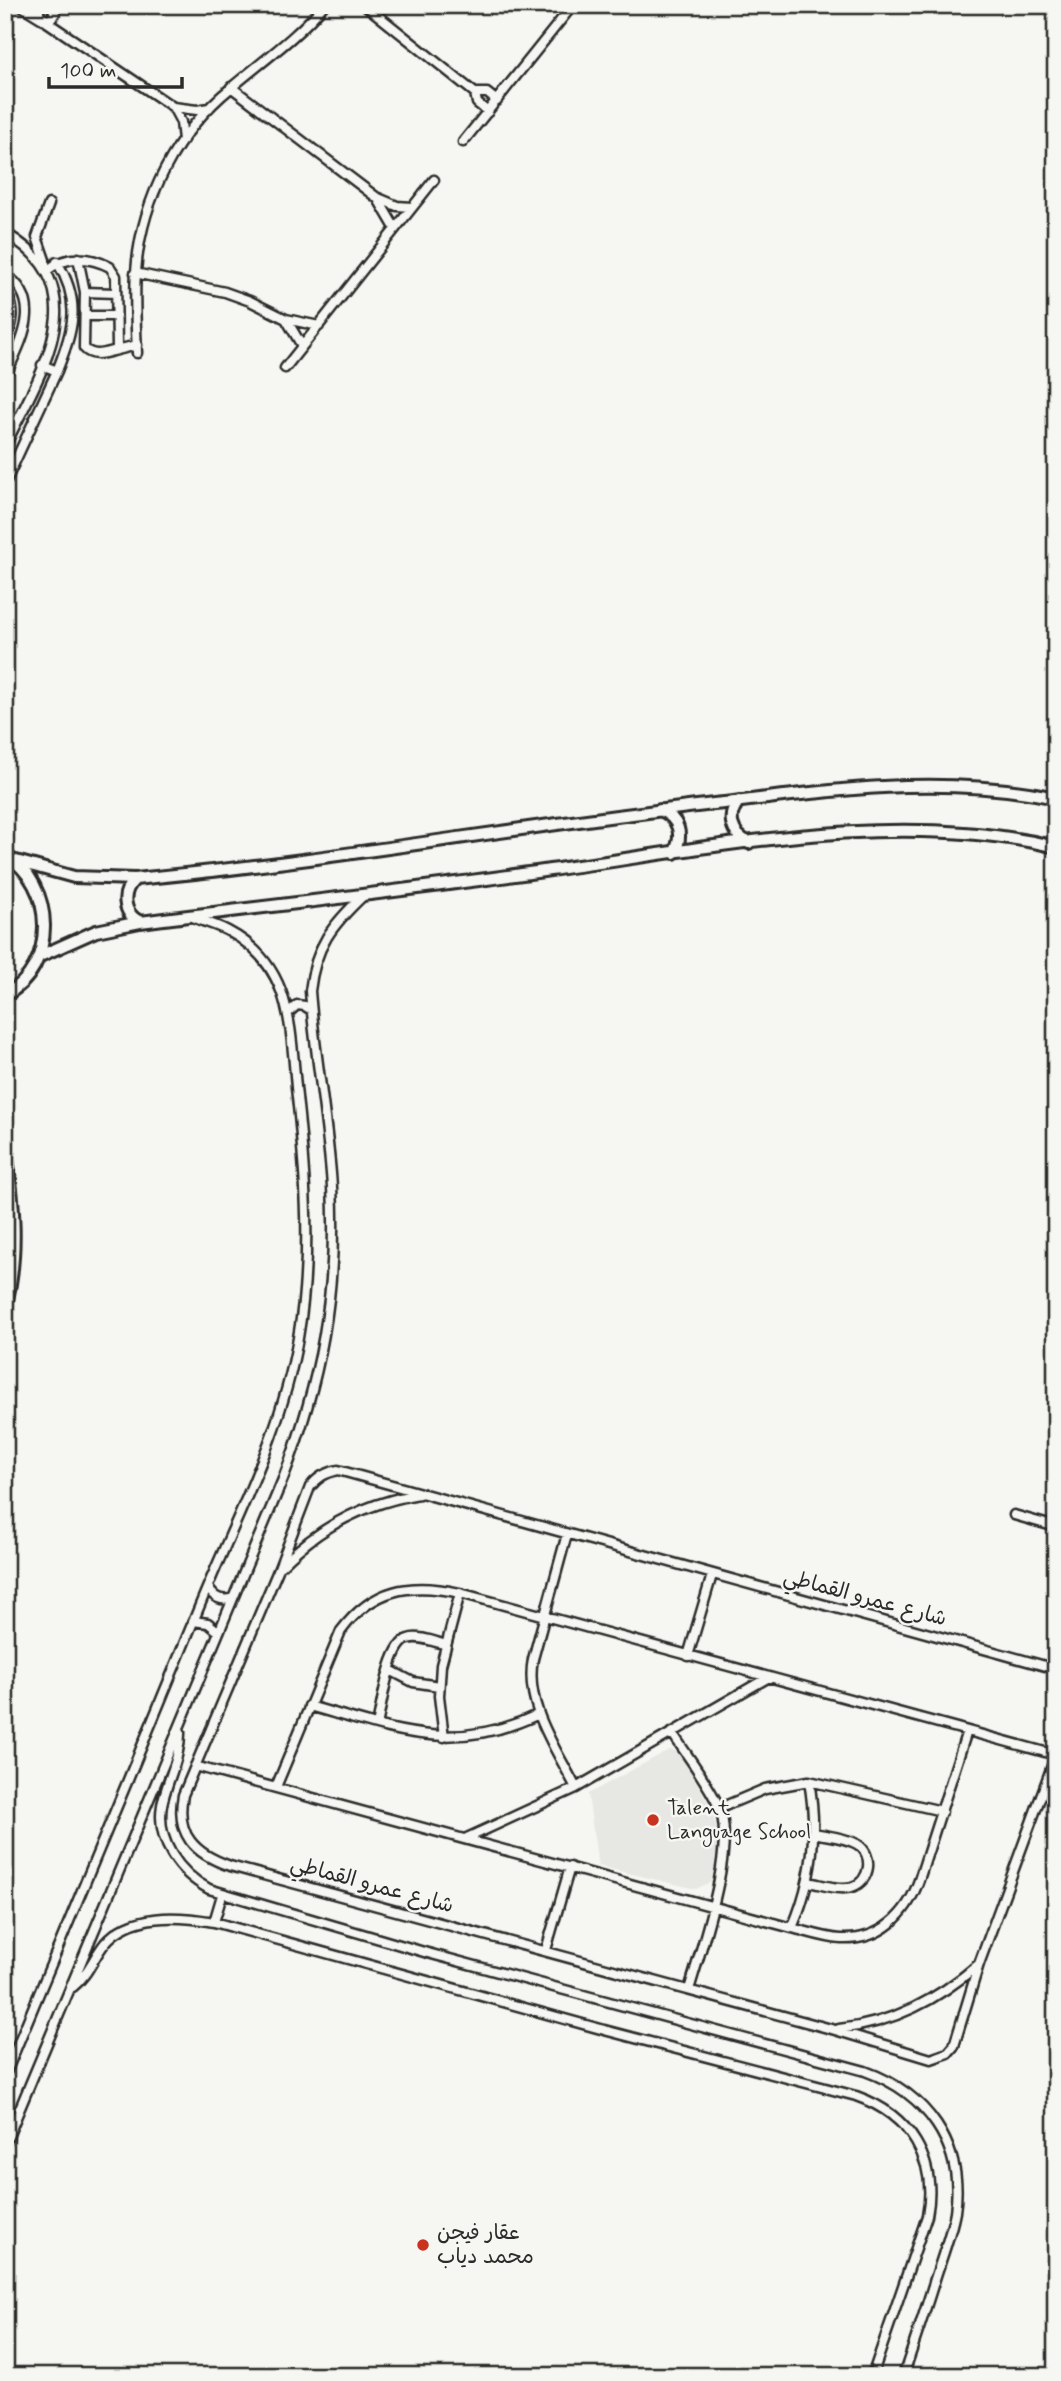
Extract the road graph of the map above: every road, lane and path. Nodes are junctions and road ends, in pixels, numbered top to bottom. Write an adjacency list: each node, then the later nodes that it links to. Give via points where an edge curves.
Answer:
1 (20, 5): 7 (street)
2 (38, 5): 7 (street)
3 (324, 5): 9 (street, via 290,40)
4 (365, 5): 10 (street)
5 (573, 5): 11 (street)
6 (54, 9): 7 (street, via 50,19); 8 (street)
7 (43, 19): 8 (street)
8 (67, 34): 12 (street)
9 (231, 87): 13 (street); 18 (street)
10 (475, 93): 11 (street, via 483,92); 14 (street, via 477,103)
11 (497, 101): 14 (street)
12 (173, 107): 13 (street); 15 (street)
13 (209, 108): 15 (street)
14 (488, 112): 16 (street)
15 (183, 139): 26 (street, via 149,208)
16 (463, 142)
17 (434, 180): 20 (street)
18 (376, 197): 20 (street); 21 (street)
19 (49, 204): 25 (street, via 37,237)
20 (412, 207): 21 (street)
21 (395, 228): 34 (street)
22 (5, 233): 25 (street, via 23,243)
23 (78, 258): 24 (street); 29 (street); 30 (street, via 110,267 116,276)
24 (57, 262): 25 (street); 40 (street, via 73,306 73,321)
25 (45, 270): 38 (street, via 57,304 56,330)
26 (135, 273): 33 (street, via 225,292); 37 (street, via 137,349)
27 (5, 274): 41 (street, via 19,287 28,311 24,335)
28 (5, 291): 35 (street, via 13,313)
29 (85, 292): 30 (street); 31 (street)
30 (116, 293): 32 (street)
31 (86, 316): 32 (street); 37 (street, via 84,341 89,353)
32 (116, 316): 37 (street)
33 (286, 319): 34 (street); 36 (street)
34 (319, 326): 36 (street)
35 (5, 342)
36 (302, 346): 39 (street)
37 (117, 350)
38 (42, 365): 40 (street); 42 (street)
39 (285, 368)
40 (57, 371): 43 (street)
41 (5, 377)
42 (5, 446)
43 (5, 483)
44 (1056, 798): 45 (street, via 997,788 925,784)
45 (739, 801): 46 (street); 47 (street, via 731,821)
46 (660, 810): 49 (street, via 674,820 679,831); 52 (street)
47 (749, 843): 48 (street, via 918,831); 49 (street)
48 (1056, 847)
49 (674, 853): 53 (street)
50 (5, 855): 51 (street)
51 (16, 861): 52 (street, via 75,877); 56 (street, via 34,884 43,907 45,932)
52 (135, 879): 55 (street, via 125,902 131,916)
53 (366, 894): 54 (street); 59 (street, via 337,922 317,954)
54 (190, 916): 55 (street); 60 (street, via 225,929 255,950 277,978)
55 (140, 922): 56 (street, via 96,931)
56 (40, 956): 57 (street)
57 (10, 993): 58 (street)
58 (5, 1007)
59 (311, 1010): 60 (street, via 301,1005); 71 (street, via 332,1185 328,1320 299,1436)
60 (289, 1012): 69 (street, via 307,1196 303,1311 274,1431)
61 (5, 1146): 62 (street, via 15,1230)
62 (5, 1308)
63 (423, 1494): 66 (street, شارع عمرو القماطي); 67 (street, شارع عمرو القماطي, via 381,1503 341,1519); 67 (street, شارع عمرو القماطي, via 349,1472 327,1472 310,1487)
64 (1014, 1515): 65 (street)
65 (1056, 1527)
66 (567, 1534): 68 (street, شارع عمرو القماطي); 72 (street)
67 (279, 1568): 89 (street, شارع عمرو القماطي)
68 (712, 1575): 76 (street); 77 (street, شارع عمرو القماطي)
69 (208, 1587): 71 (street, via 216,1597); 73 (street)
70 (460, 1593): 72 (street); 75 (street); 81 (street, via 399,1590 365,1605 341,1631)
71 (233, 1598): 74 (street)
72 (545, 1616): 76 (street); 82 (street, via 530,1678)
73 (193, 1621): 74 (street, via 208,1623); 108 (street)
74 (219, 1632): 84 (street)
75 (446, 1645): 78 (street, via 408,1639 397,1647); 80 (street)
76 (688, 1656): 79 (street)
77 (1056, 1669)
78 (390, 1670): 80 (street, via 413,1682); 83 (street)
79 (769, 1677): 85 (street); 86 (street)
80 (439, 1686): 87 (street)
81 (309, 1706): 83 (street); 91 (street)
82 (539, 1714): 87 (street, via 493,1732); 92 (street)
83 (377, 1725): 87 (street)
84 (179, 1727): 99 (street, via 180,1749 162,1805 166,1841 187,1874); 105 (street)
85 (967, 1731): 88 (street); 94 (street)
86 (673, 1734): 92 (street); 93 (street)
87 (444, 1737)
88 (1056, 1755): 104 (street, شارع عمرو القماطي)
89 (195, 1766): 91 (street); 103 (street, شارع عمرو القماطي, via 183,1795 181,1822 204,1854 230,1866)
90 (809, 1780): 93 (street, via 765,1789); 94 (street); 95 (street)
91 (276, 1787): 96 (street)
92 (576, 1788): 96 (street)
93 (720, 1808): 100 (street, via 722,1858)
94 (942, 1811): 102 (street, via 914,1893 894,1921 856,1938)
95 (814, 1833): 98 (street); 98 (street, via 858,1844 866,1854 868,1868 863,1880 852,1887)
96 (467, 1839): 97 (street)
97 (570, 1867): 100 (street); 103 (street)
98 (808, 1882): 102 (street)
99 (222, 1895): 101 (street); 113 (street, via 865,2071 897,2085 934,2120 950,2151 956,2183 950,2230)
100 (712, 1906): 102 (street); 106 (street)
101 (214, 1922): 105 (street, via 168,1918 125,1927 106,1942 86,1974); 112 (street, via 856,2096 886,2110 916,2142 928,2174 930,2196 927,2217)
102 (792, 1928)
103 (545, 1950): 106 (street, شارع عمرو القماطي)
104 (979, 1964): 107 (street, شارع عمرو القماطي, via 918,2008 878,2023); 107 (street, شارع عمرو القماطي, via 954,2046 940,2057 922,2057)
105 (70, 1989): 109 (street)
106 (690, 1990): 107 (street, شارع عمرو القماطي)
107 (835, 2030)
108 (5, 2075)
109 (18, 2116): 110 (street); 111 (street)
110 (5, 2118)
111 (5, 2144)
112 (872, 2376)
113 (902, 2376)

